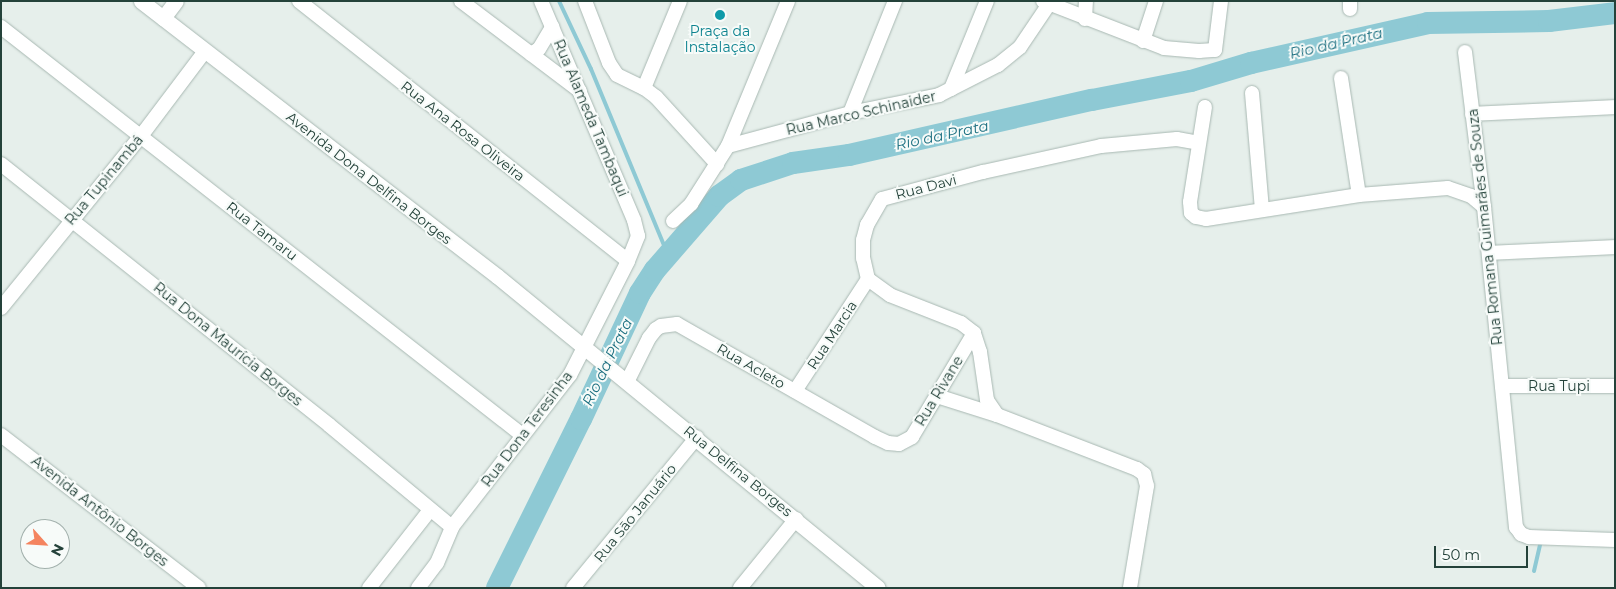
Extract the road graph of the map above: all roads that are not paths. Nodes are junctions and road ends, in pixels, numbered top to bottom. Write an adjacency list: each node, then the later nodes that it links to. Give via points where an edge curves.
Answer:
1 (141, 1): 15 (street, Avenida Dona Delfina Borges)
2 (176, 1): 15 (street)
3 (298, 1): 45 (street, Rua Ana Rosa Oliveira)
4 (460, 1): 22 (street)
5 (541, 1): 18 (street, Rua Alameda Tambaqui)
6 (585, 1): 24 (street, via 609,62 617,74)
7 (680, 1): 24 (street)
8 (788, 1): 34 (street)
9 (895, 1): 30 (street)
10 (987, 1): 25 (street)
11 (1086, 1): 16 (street)
12 (1156, 1): 19 (street)
13 (1221, 1): 19 (street, via 1215,50 1180,50)
14 (1046, 2): 16 (street); 25 (street, Rua Marco Schinaider, via 1020,47 998,65)
15 (163, 18): 20 (street, Avenida Dona Delfina Borges)
16 (1085, 18): 19 (street)
17 (1, 27): 32 (street, Rua Tamaru)
18 (552, 27): 22 (street, via 539,49); 26 (street, Rua Alameda Tambaqui)
19 (1143, 41)
20 (205, 51): 32 (street, Rua Tupinambá); 49 (street, Avenida Dona Delfina Borges, via 497,276)
21 (1465, 52): 31 (street, Rua Romana Guimarães de Souza)
22 (531, 54): 26 (street)
23 (1341, 78): 37 (street)
24 (644, 88): 36 (street, via 668,109)
25 (951, 89): 30 (street, Rua Marco Schinaider, via 920,100)
26 (581, 92): 42 (street, Rua Alameda Tambaqui)
27 (1252, 93): 39 (street)
28 (1206, 107): 33 (street)
29 (1615, 107): 31 (street)
30 (850, 113): 34 (street, Rua Marco Schinaider)
31 (1472, 114): 38 (street, Rua Romana Guimarães de Souza)
32 (141, 136): 40 (street, Rua Tupinambá); 57 (street, Rua Tamaru)
33 (1199, 143): 39 (street, via 1190,202 1194,216 1206,219); 46 (street, Rua Davi, via 1177,138 1101,146 882,199 867,225 863,240)
34 (728, 146): 36 (street)
35 (1, 164): 40 (street, Rua Dona Maurícia Borges)
36 (718, 164): 41 (street, via 691,204)
37 (1359, 195): 38 (street, via 1456,189 1475,198); 39 (street)
38 (1484, 207): 44 (street, Rua Romana Guimarães de Souza)
39 (1262, 209)
40 (72, 219): 47 (street, Rua Tupinambá); 60 (street, Rua Dona Maurícia Borges, via 329,424)
41 (673, 220)
42 (638, 236): 45 (street, Rua Dona Teresinha)
43 (1615, 247): 44 (street)
44 (1489, 253): 51 (street, Rua Romana Guimarães de Souza)
45 (628, 261): 49 (street, Rua Dona Teresinha)
46 (868, 279): 48 (street, via 890,295 961,323); 53 (street, Rua Marcia)
47 (1, 308)
48 (974, 333): 54 (street, Rua Rivane); 55 (street, via 987,400)
49 (590, 353): 50 (street, Rua Delfina Borges); 57 (street, Rua Dona Teresinha)
50 (622, 379): 53 (street, Rua Acleto, via 652,334 661,326 677,324); 58 (street, Rua Delfina Borges)
51 (1502, 386): 52 (street, Rua Tupi); 63 (street, Rua Romana Guimarães de Souza, via 1519,532 1532,537)
52 (1615, 386)
53 (795, 391): 59 (street, Rua Acleto, via 874,437)
54 (937, 396): 55 (street); 59 (street, Rua Rivane, via 912,437)
55 (997, 415): 70 (street, via 1137,469 1146,477)
56 (1, 435): 64 (street, Avenida Antônio Borges)
57 (522, 435): 62 (street, Rua Dona Teresinha)
58 (697, 437): 61 (street, Rua Delfina Borges); 67 (street, Rua Sāo Januário)
59 (899, 444)
60 (430, 510): 62 (street, Rua Dona Maurícia Borges); 65 (street)
61 (796, 519): 68 (street); 69 (street, Rua Delfina Borges)
62 (452, 528): 66 (street, Rua Dona Teresinha, via 437,563)
63 (1615, 540)
64 (199, 588)
65 (370, 588)
66 (418, 588)
67 (573, 588)
68 (740, 588)
69 (878, 588)
70 (1130, 588)

